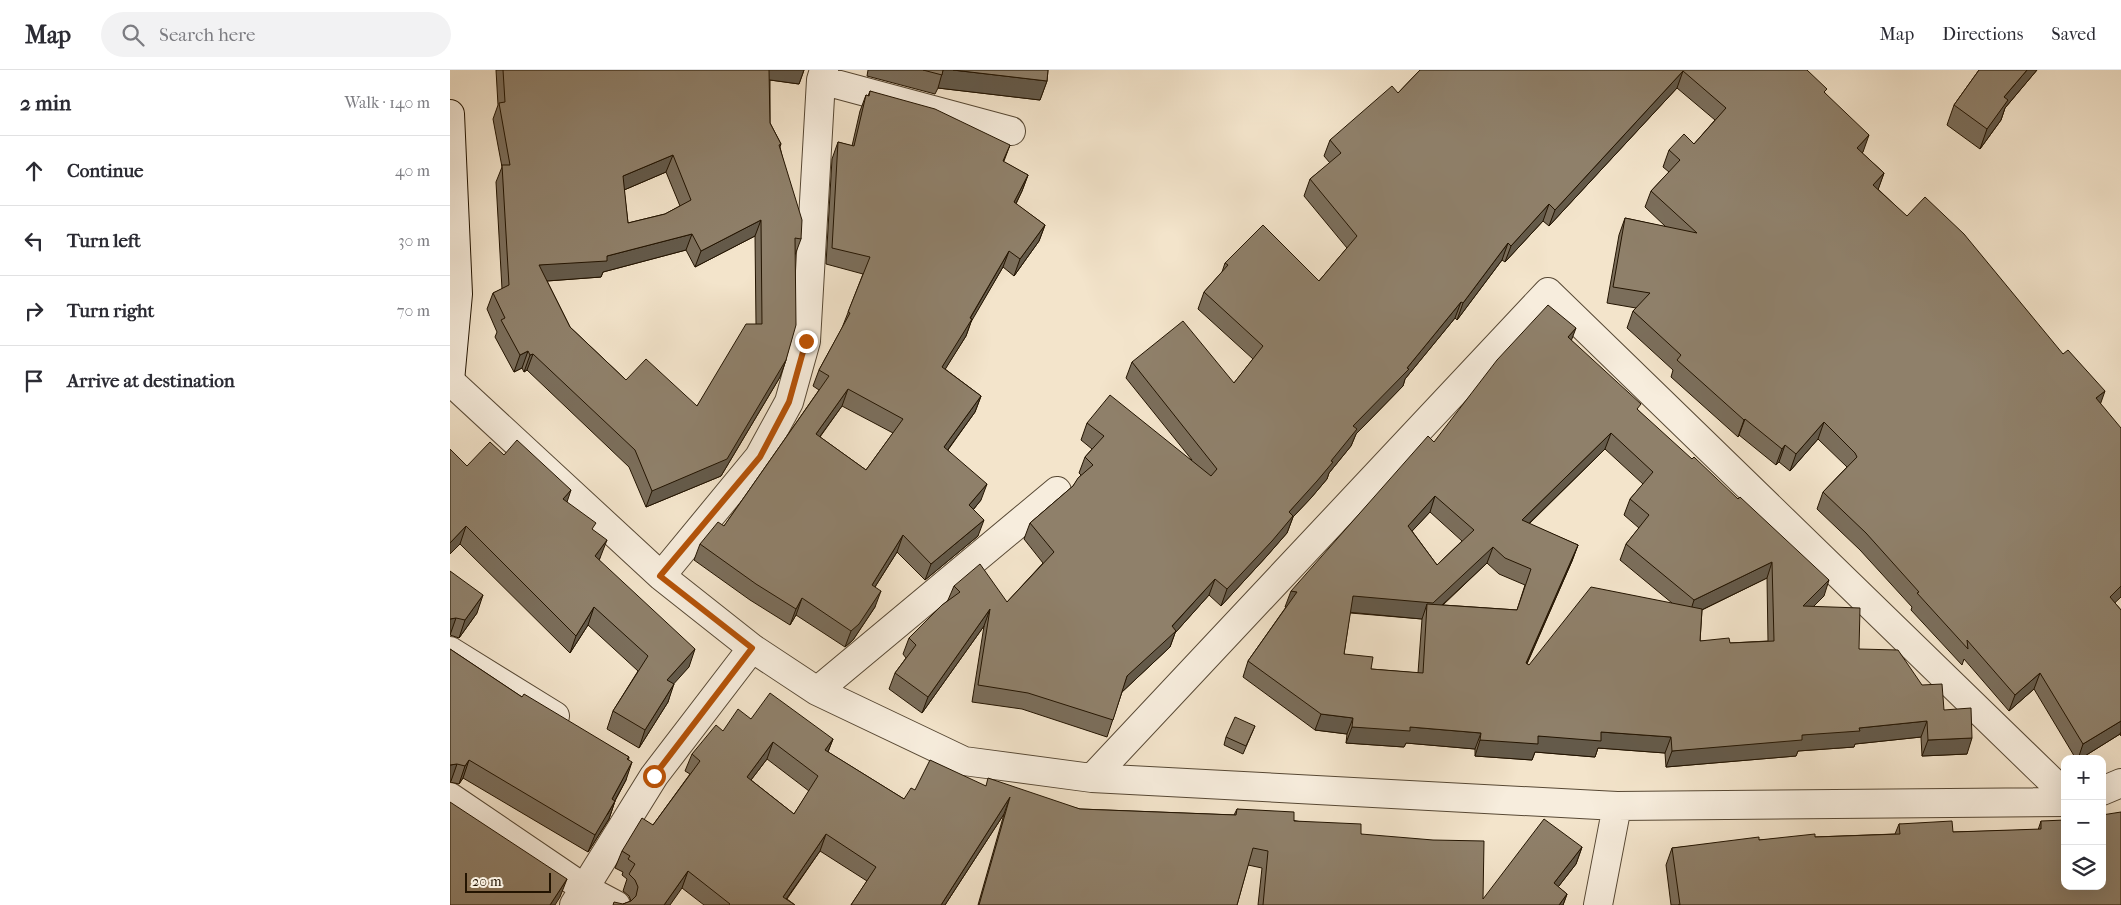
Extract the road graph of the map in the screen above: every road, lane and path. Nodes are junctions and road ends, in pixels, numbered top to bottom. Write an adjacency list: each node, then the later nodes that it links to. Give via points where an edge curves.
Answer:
1 (822, 75): 3 (street); 6 (street, via 806,341 789,402 760,457)
2 (450, 114): 4 (street, via 458,294)
3 (1011, 131)
4 (450, 381): 6 (street)
5 (1057, 491): 9 (street)
6 (660, 576): 7 (street)
7 (752, 648): 9 (street); 18 (street, via 645,771)
8 (450, 651): 10 (street)
9 (817, 691): 11 (street, via 964,761)
10 (577, 729)
11 (1092, 778): 14 (street, via 1548,292); 17 (street)
12 (2121, 783): 13 (street)
13 (2106, 789)
14 (2061, 790)
15 (450, 797): 18 (street)
16 (2061, 802): 17 (street)
17 (1617, 806): 20 (street)
18 (579, 896): 19 (street)
19 (616, 905)
20 (1598, 905)

